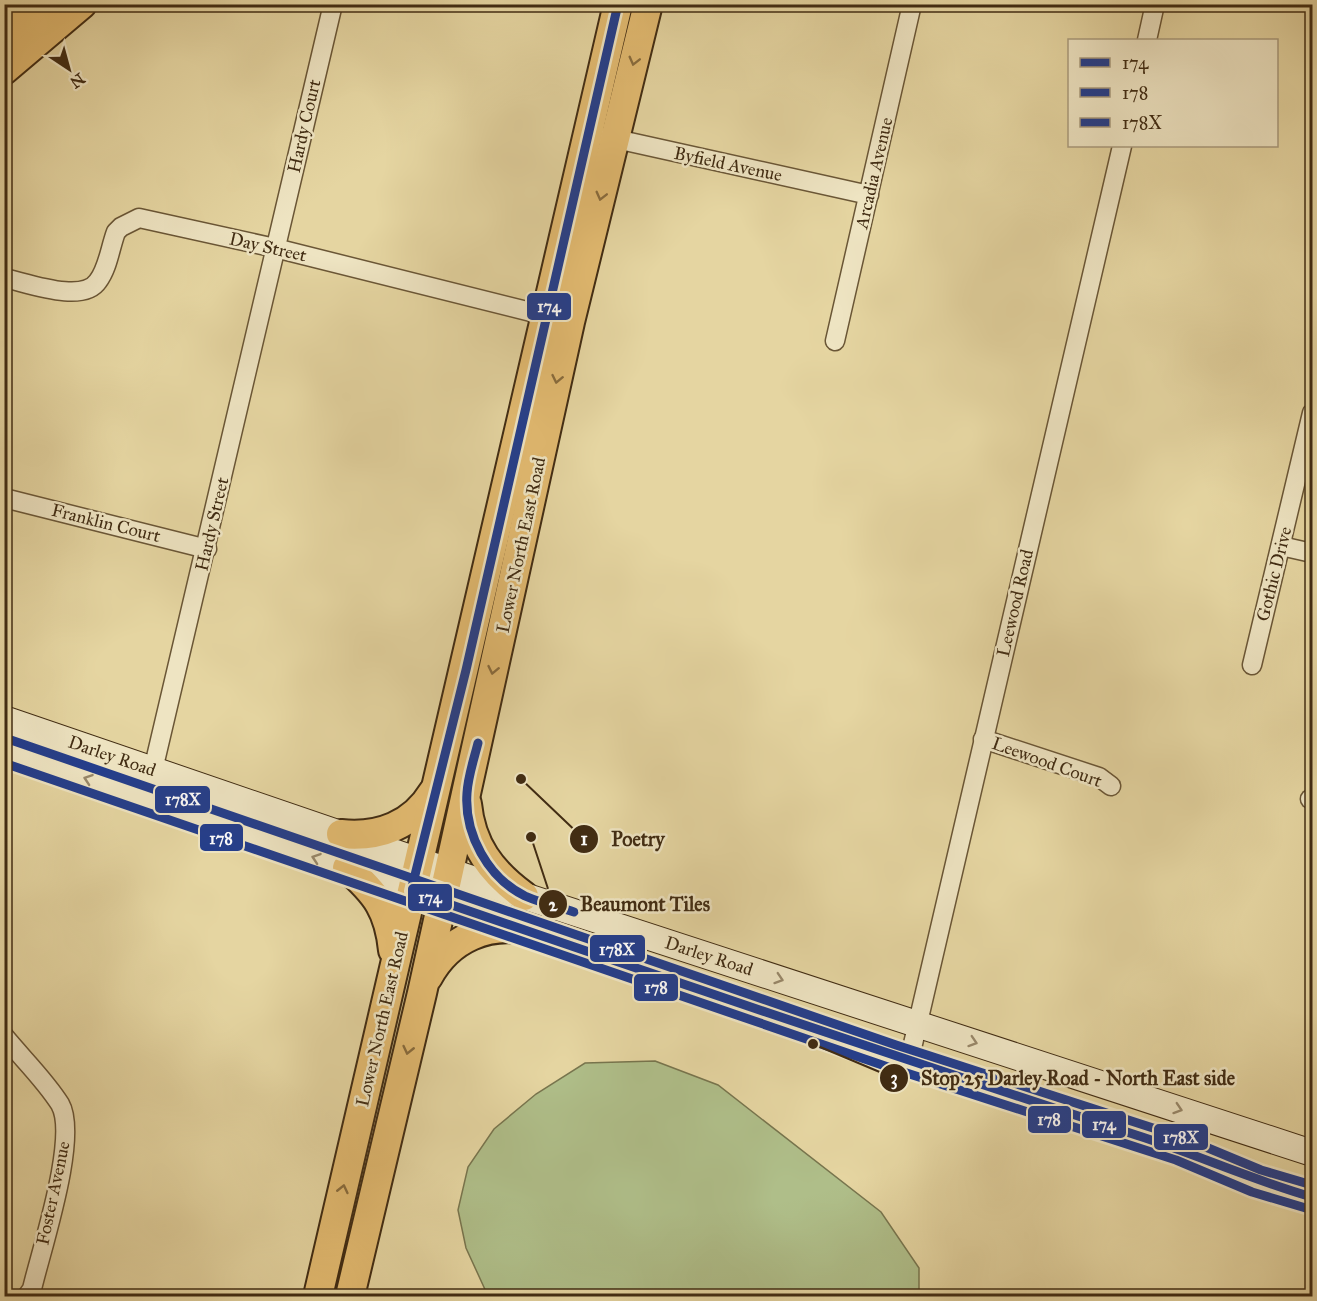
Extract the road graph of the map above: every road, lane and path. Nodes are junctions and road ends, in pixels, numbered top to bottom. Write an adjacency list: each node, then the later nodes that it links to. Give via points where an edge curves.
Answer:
1 (42, 4): 8 (main road)
2 (82, 4): 10 (main road)
3 (333, 4): 15 (street, Hardy Court)
4 (618, 4): 11 (main road, Lower North East Road)
5 (648, 4): 12 (main road, Lower North East Road, one-way to 12)
6 (912, 4): 14 (street, Arcadia Avenue)
7 (1155, 4): 9 (street)
8 (4, 36)
9 (1147, 39)
10 (4, 70)
11 (586, 133): 12 (street, Byfield Avenue); 17 (main road, Lower North East Road)
12 (615, 139): 14 (street, Byfield Avenue); 17 (main road, Lower North East Road, one-way to 17)
13 (1122, 147): 26 (street, Leewood Road)
14 (869, 195): 18 (street, Arcadia Avenue)
15 (275, 248): 16 (street, Day Street, via 139,218 116,232 99,281 86,292 73,293); 17 (street, Day Street); 22 (street, Hardy Street)
16 (4, 278)
17 (557, 319): 29 (main road, Lower North East Road, via 518,443); 31 (main road, Lower North East Road, one-way to 31)
18 (835, 341)
19 (1312, 413): 21 (street, Gothic Drive)
20 (4, 498): 22 (street, Franklin Court)
21 (1281, 546): 23 (street); 24 (street, Gothic Drive)
22 (207, 549): 28 (street, Hardy Street)
23 (1312, 553)
24 (1252, 665)
25 (10, 721): 27 (street); 28 (main road, Darley Road)
26 (983, 739): 30 (street, Leewood Court, via 1100,777); 43 (street, Leewood Road)
27 (5, 752): 32 (main road, Darley Road, one-way to 27)
28 (153, 770): 32 (street, Hardy Street); 33 (main road, Darley Road)
29 (437, 786): 33 (main road, via 423,806 399,825 375,834); 34 (main road, Lower North East Road)
30 (1111, 786)
31 (467, 793): 36 (main road, Lower North East Road); 38 (main road, via 470,824 481,853 502,879)
32 (144, 798): 35 (main road, Darley Road, one-way to 32)
33 (341, 834): 34 (main road, Darley Road)
34 (419, 861): 36 (main road, Darley Road); 37 (main road, Lower North East Road)
35 (347, 868): 37 (main road, Darley Road); 41 (main road, via 369,888 388,919)
36 (448, 871): 38 (main road, Darley Road); 39 (main road, Lower North East Road)
37 (411, 891): 39 (main road, Darley Road); 41 (main road, Lower North East Road)
38 (524, 896): 43 (main road, Darley Road, one-way to 43)
39 (441, 901): 40 (main road, Darley Road); 42 (main road, Lower North East Road)
40 (531, 931): 42 (main road, via 498,928 464,939 432,969); 45 (main road, Darley Road)
41 (394, 964): 49 (main road, Lower North East Road, one-way to 41)
42 (422, 993): 50 (main road, Lower North East Road, one-way to 50)
43 (917, 1024): 45 (street, Leewood Road); 46 (main road, Darley Road, one-way to 46)
44 (4, 1036): 48 (street, Foster Avenue, via 60,1104 66,1119 64,1153 32,1289)
45 (909, 1061): 47 (main road, Darley Road, via 1180,1149 1257,1181)
46 (1312, 1153)
47 (1312, 1197)
48 (27, 1296)
49 (318, 1296)
50 (350, 1296)

